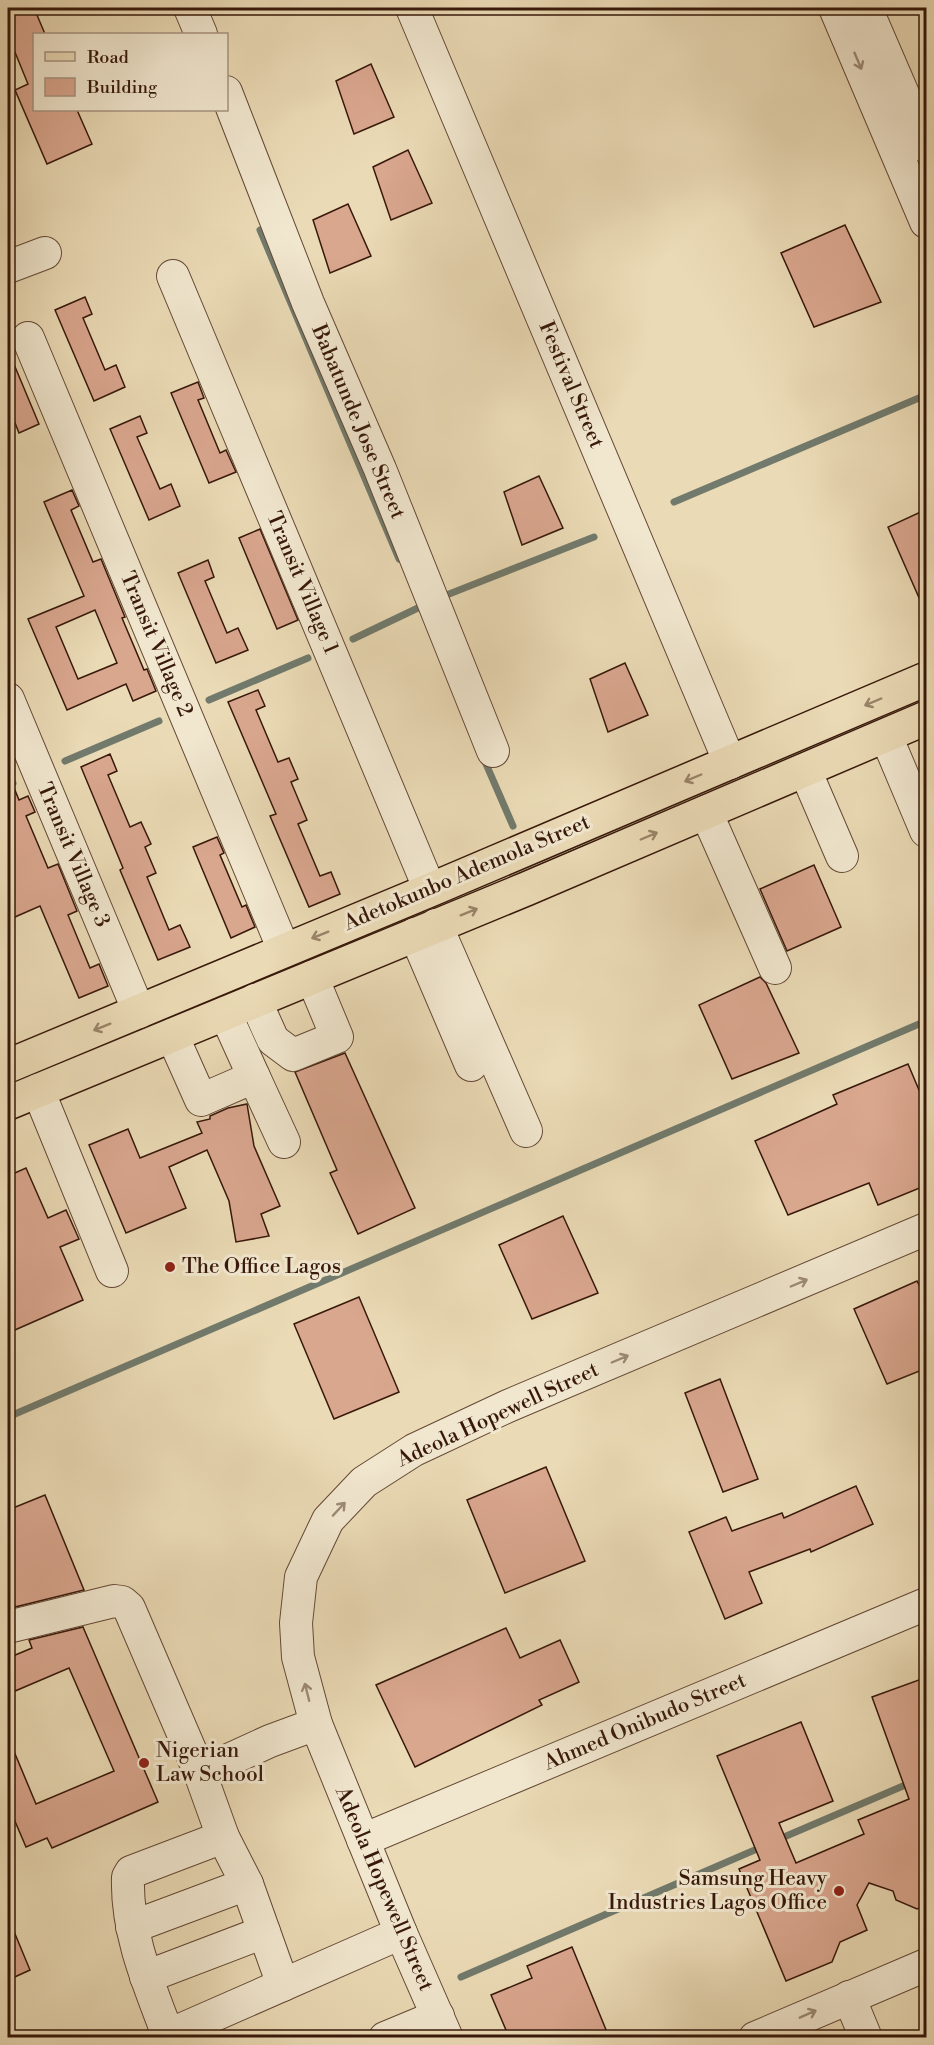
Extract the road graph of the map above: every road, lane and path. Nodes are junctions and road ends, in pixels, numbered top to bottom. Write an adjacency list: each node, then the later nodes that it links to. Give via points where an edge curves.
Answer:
1 (189, 8): 5 (street)
2 (412, 8): 18 (street, Festival Street)
3 (835, 8): 8 (street, one-way to 8)
4 (866, 8): 7 (street)
5 (201, 33)
6 (228, 97): 17 (street, Babatunde Jose Street, via 308,303 380,469)
7 (927, 147)
8 (927, 222)
9 (45, 253): 10 (street)
10 (8, 267)
11 (173, 276): 23 (street, Transit Village 1)
12 (28, 338): 25 (street, Transit Village 2)
13 (927, 679): 18 (main road, Adetokunbo Ademola Street, one-way to 18)
14 (8, 699): 29 (street, Transit Village 3)
15 (927, 718): 16 (main road, Adetokunbo Ademola Street)
16 (886, 736): 19 (main road, Adetokunbo Ademola Street); 21 (street)
17 (493, 751)
18 (730, 762): 23 (main road, Adetokunbo Ademola Street, one-way to 23)
19 (805, 770): 20 (main road, Adetokunbo Ademola Street); 22 (street)
20 (706, 812): 24 (main road, Adetokunbo Ademola Street, one-way to 20); 26 (street)
21 (927, 831)
22 (842, 856)
23 (430, 890): 25 (main road, Adetokunbo Ademola Street, one-way to 25)
24 (425, 930): 27 (main road, Adetokunbo Ademola Street); 32 (street); 37 (street)
25 (284, 950): 29 (main road, Adetokunbo Ademola Street)
26 (775, 968)
27 (312, 977): 28 (main road, Adetokunbo Ademola Street); 28 (street, via 338,1037 293,1055 273,1040)
28 (255, 1000): 30 (main road, Adetokunbo Ademola Street)
29 (139, 1012): 33 (main road, Adetokunbo Ademola Street, one-way to 33)
30 (225, 1013): 31 (main road, Adetokunbo Ademola Street); 34 (street)
31 (172, 1035): 34 (street, via 201,1100); 35 (main road, Adetokunbo Ademola Street)
32 (471, 1065)
33 (8, 1066)
34 (254, 1077): 38 (street)
35 (38, 1090): 36 (main road, Adetokunbo Ademola Street); 40 (street)
36 (8, 1103)
37 (526, 1131)
38 (284, 1142)
39 (927, 1229): 43 (street, Adeola Hopewell Street, one-way to 39, via 298,1658 296,1623 301,1577 328,1520 364,1482 414,1449 508,1406)
40 (112, 1271)
41 (927, 1604): 46 (street, Ahmed Onibudo Street)
42 (8, 1627): 44 (street, via 123,1602 129,1608)
43 (316, 1724): 44 (street); 46 (street, Adeola Hopewell Street)
44 (200, 1773): 45 (street)
45 (223, 1837): 47 (street); 48 (street, via 131,1872 128,1884)
46 (363, 1840): 50 (street, Adeola Hopewell Street)
47 (248, 1884): 48 (street); 49 (street)
48 (132, 1927): 52 (street)
49 (264, 1932): 52 (street); 53 (street)
50 (401, 1933): 53 (street); 55 (street, Adeola Hopewell Street)
51 (927, 1965): 54 (street)
52 (146, 1977): 56 (street)
53 (283, 1985): 56 (street)
54 (849, 1997): 58 (street, one-way to 54); 59 (street)
55 (442, 2027): 57 (street)
56 (165, 2036)
57 (385, 2037)
58 (754, 2037)
59 (866, 2037)

